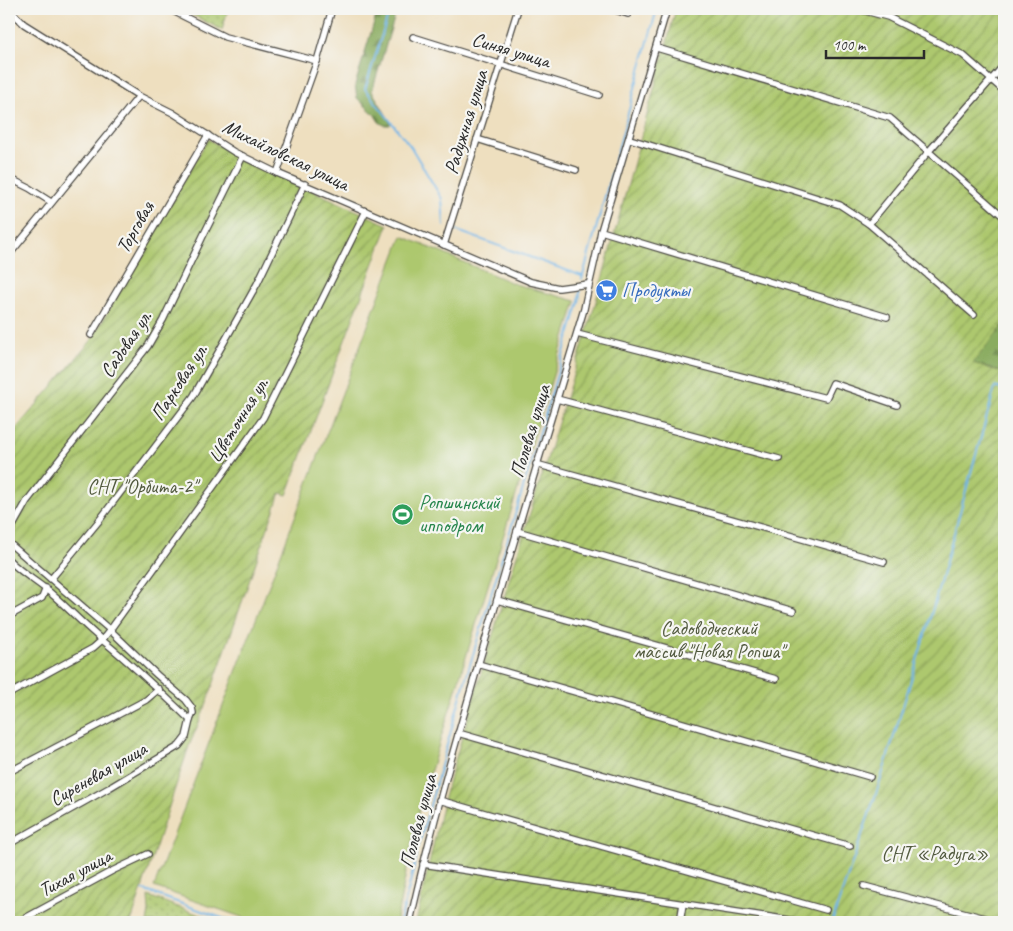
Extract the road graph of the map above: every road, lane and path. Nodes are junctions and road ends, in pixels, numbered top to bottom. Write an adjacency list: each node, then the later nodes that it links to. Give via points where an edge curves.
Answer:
1 (169, 9): 11 (street, via 225,37)
2 (332, 9): 11 (street)
3 (518, 9): 12 (street, Радужная улица)
4 (612, 9): 8 (street)
5 (667, 9): 10 (street, Полевая улица)
6 (858, 9): 14 (street, via 888,17 963,54)
7 (12, 12): 17 (street, Михайловская улица, via 24,24)
8 (628, 14)
9 (413, 37): 12 (street, Синяя улица)
10 (657, 48): 20 (street, Полевая улица); 21 (street, via 890,118)
11 (317, 61): 24 (street)
12 (500, 64): 16 (street, Синяя улица); 19 (street, Радужная улица)
13 (1004, 65): 14 (street)
14 (992, 80): 15 (street); 21 (street)
15 (1004, 91)
16 (599, 95)
17 (139, 96): 18 (street, Михайловская улица); 27 (street)
18 (208, 135): 22 (street, Михайловская улица); 38 (street, Торговая)
19 (477, 139): 23 (street); 32 (street, Радужная улица)
20 (630, 139): 30 (street, via 821,198 840,205); 31 (street, Полевая улица)
21 (929, 151): 29 (street); 30 (street)
22 (243, 156): 24 (street, Михайловская улица); 44 (street, Садовая ул., via 148,346 28,501)
23 (576, 170)
24 (277, 173): 26 (street, Михайловская улица)
25 (9, 178): 27 (street)
26 (305, 184): 28 (street, Михайловская улица); 48 (street, Парковая ул., via 258,284 193,397)
27 (51, 202): 33 (street)
28 (366, 211): 32 (street, Михайловская улица); 53 (street, Цветочная ул., via 263,418)
29 (1004, 216)
30 (869, 224): 35 (street)
31 (601, 231): 34 (street, Полевая улица); 36 (street)
32 (444, 245): 34 (street, Михайловская улица, via 531,282 560,288)
33 (9, 255)
34 (588, 284): 37 (street, Полевая улица)
35 (974, 315)
36 (887, 317)
37 (577, 334): 39 (street, Полевая улица); 40 (street, via 826,398 833,382)
38 (91, 335)
39 (557, 399): 41 (street); 42 (street, Полевая улица)
40 (897, 405)
41 (779, 459)
42 (536, 464): 43 (street, Полевая улица); 47 (street)
43 (517, 531): 50 (street, Полевая улица); 51 (street)
44 (9, 533)
45 (9, 543): 48 (street)
46 (9, 560): 49 (street)
47 (884, 562)
48 (51, 579): 53 (street)
49 (46, 588): 52 (street, via 42,598); 54 (street)
50 (497, 600): 55 (street, Полевая улица); 56 (street)
51 (793, 611)
52 (9, 616)
53 (110, 630): 54 (street, Цветочная ул.); 59 (street, via 186,700 192,708)
54 (102, 640): 57 (street); 58 (street, Цветочная ул.)
55 (478, 664): 60 (street, Полевая улица); 62 (street)
56 (776, 679)
57 (159, 689): 59 (street); 61 (street, via 146,700)
58 (9, 694)
59 (190, 720): 64 (street, Сиреневая улица, via 186,737 179,746)
60 (458, 733): 63 (street, Полевая улица); 65 (street)
61 (9, 772)
62 (870, 777)
63 (440, 800): 67 (street, Полевая улица); 70 (street)
64 (9, 844)
65 (850, 846)
66 (148, 854): 72 (street, Тихая улица)
67 (423, 864): 69 (street); 73 (street, Полевая улица)
68 (864, 886): 75 (street)
69 (683, 904): 71 (street); 74 (street)
70 (826, 910)
71 (796, 921)
72 (18, 922)
73 (410, 922)
74 (680, 922)
75 (1000, 922)

